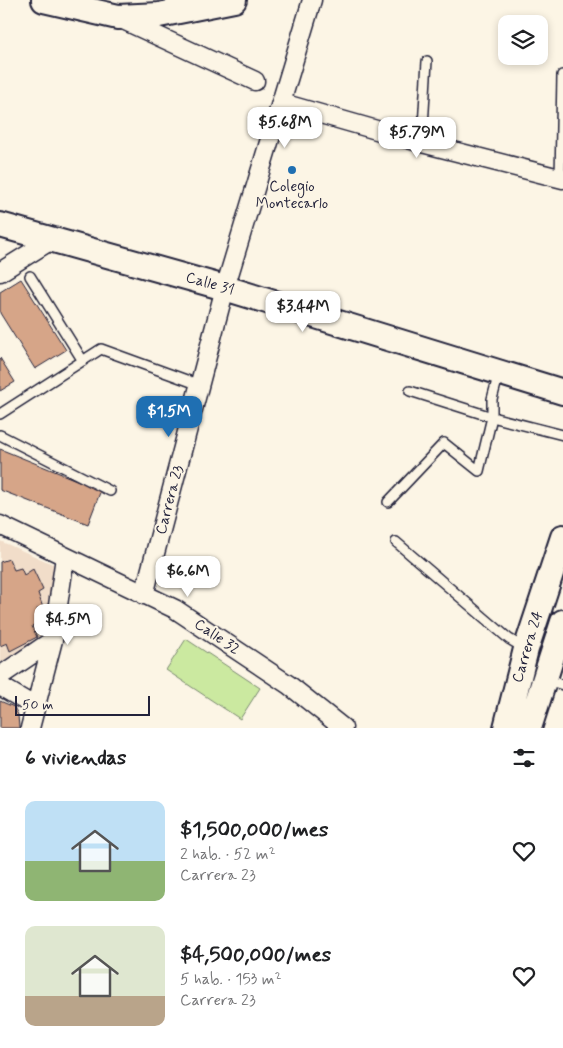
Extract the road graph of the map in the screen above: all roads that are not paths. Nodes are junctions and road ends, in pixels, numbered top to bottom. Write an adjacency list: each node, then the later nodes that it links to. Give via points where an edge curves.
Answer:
1 (44, 0): 4 (street)
2 (234, 0): 4 (street, via 159,15)
3 (312, 0): 8 (street, Carrera 23)
4 (118, 17): 7 (street)
5 (427, 61): 9 (lane)
6 (562, 75): 10 (lane)
7 (255, 81)
8 (282, 103): 9 (street); 15 (street, Carrera 23)
9 (422, 143): 10 (street)
10 (562, 179)
11 (0, 225): 12 (street, Calle 31)
12 (53, 239): 13 (street); 15 (street, Calle 31)
13 (0, 272)
14 (30, 276): 16 (lane)
15 (225, 288): 17 (street, Calle 31); 18 (street, Carrera 23)
16 (83, 361): 18 (lane, via 101,349); 21 (lane)
17 (499, 372): 20 (street, Calle 31); 22 (lane, via 492,399)
18 (200, 385): 31 (street, Carrera 23)
19 (410, 390): 22 (lane)
20 (563, 392)
21 (0, 414)
22 (492, 417): 24 (lane); 26 (lane, via 479,471 444,442)
23 (0, 435): 25 (lane)
24 (563, 435)
25 (110, 491)
26 (388, 502)
27 (0, 525): 30 (street, Calle 32)
28 (563, 537): 34 (street, Carrera 24)
29 (396, 542): 34 (lane, via 509,639)
30 (65, 557): 31 (street, Calle 32); 33 (street)
31 (144, 595): 40 (street, Calle 32, via 175,609 281,679)
32 (563, 622): 36 (street, Carrera 24)
33 (53, 640): 35 (street); 38 (street)
34 (526, 649): 41 (street, Carrera 24)
35 (0, 676)
36 (554, 682): 42 (street, Carrera 24)
37 (0, 686): 38 (street)
38 (34, 706): 39 (street)
39 (30, 728)
40 (342, 728)
41 (506, 728)
42 (528, 728)

